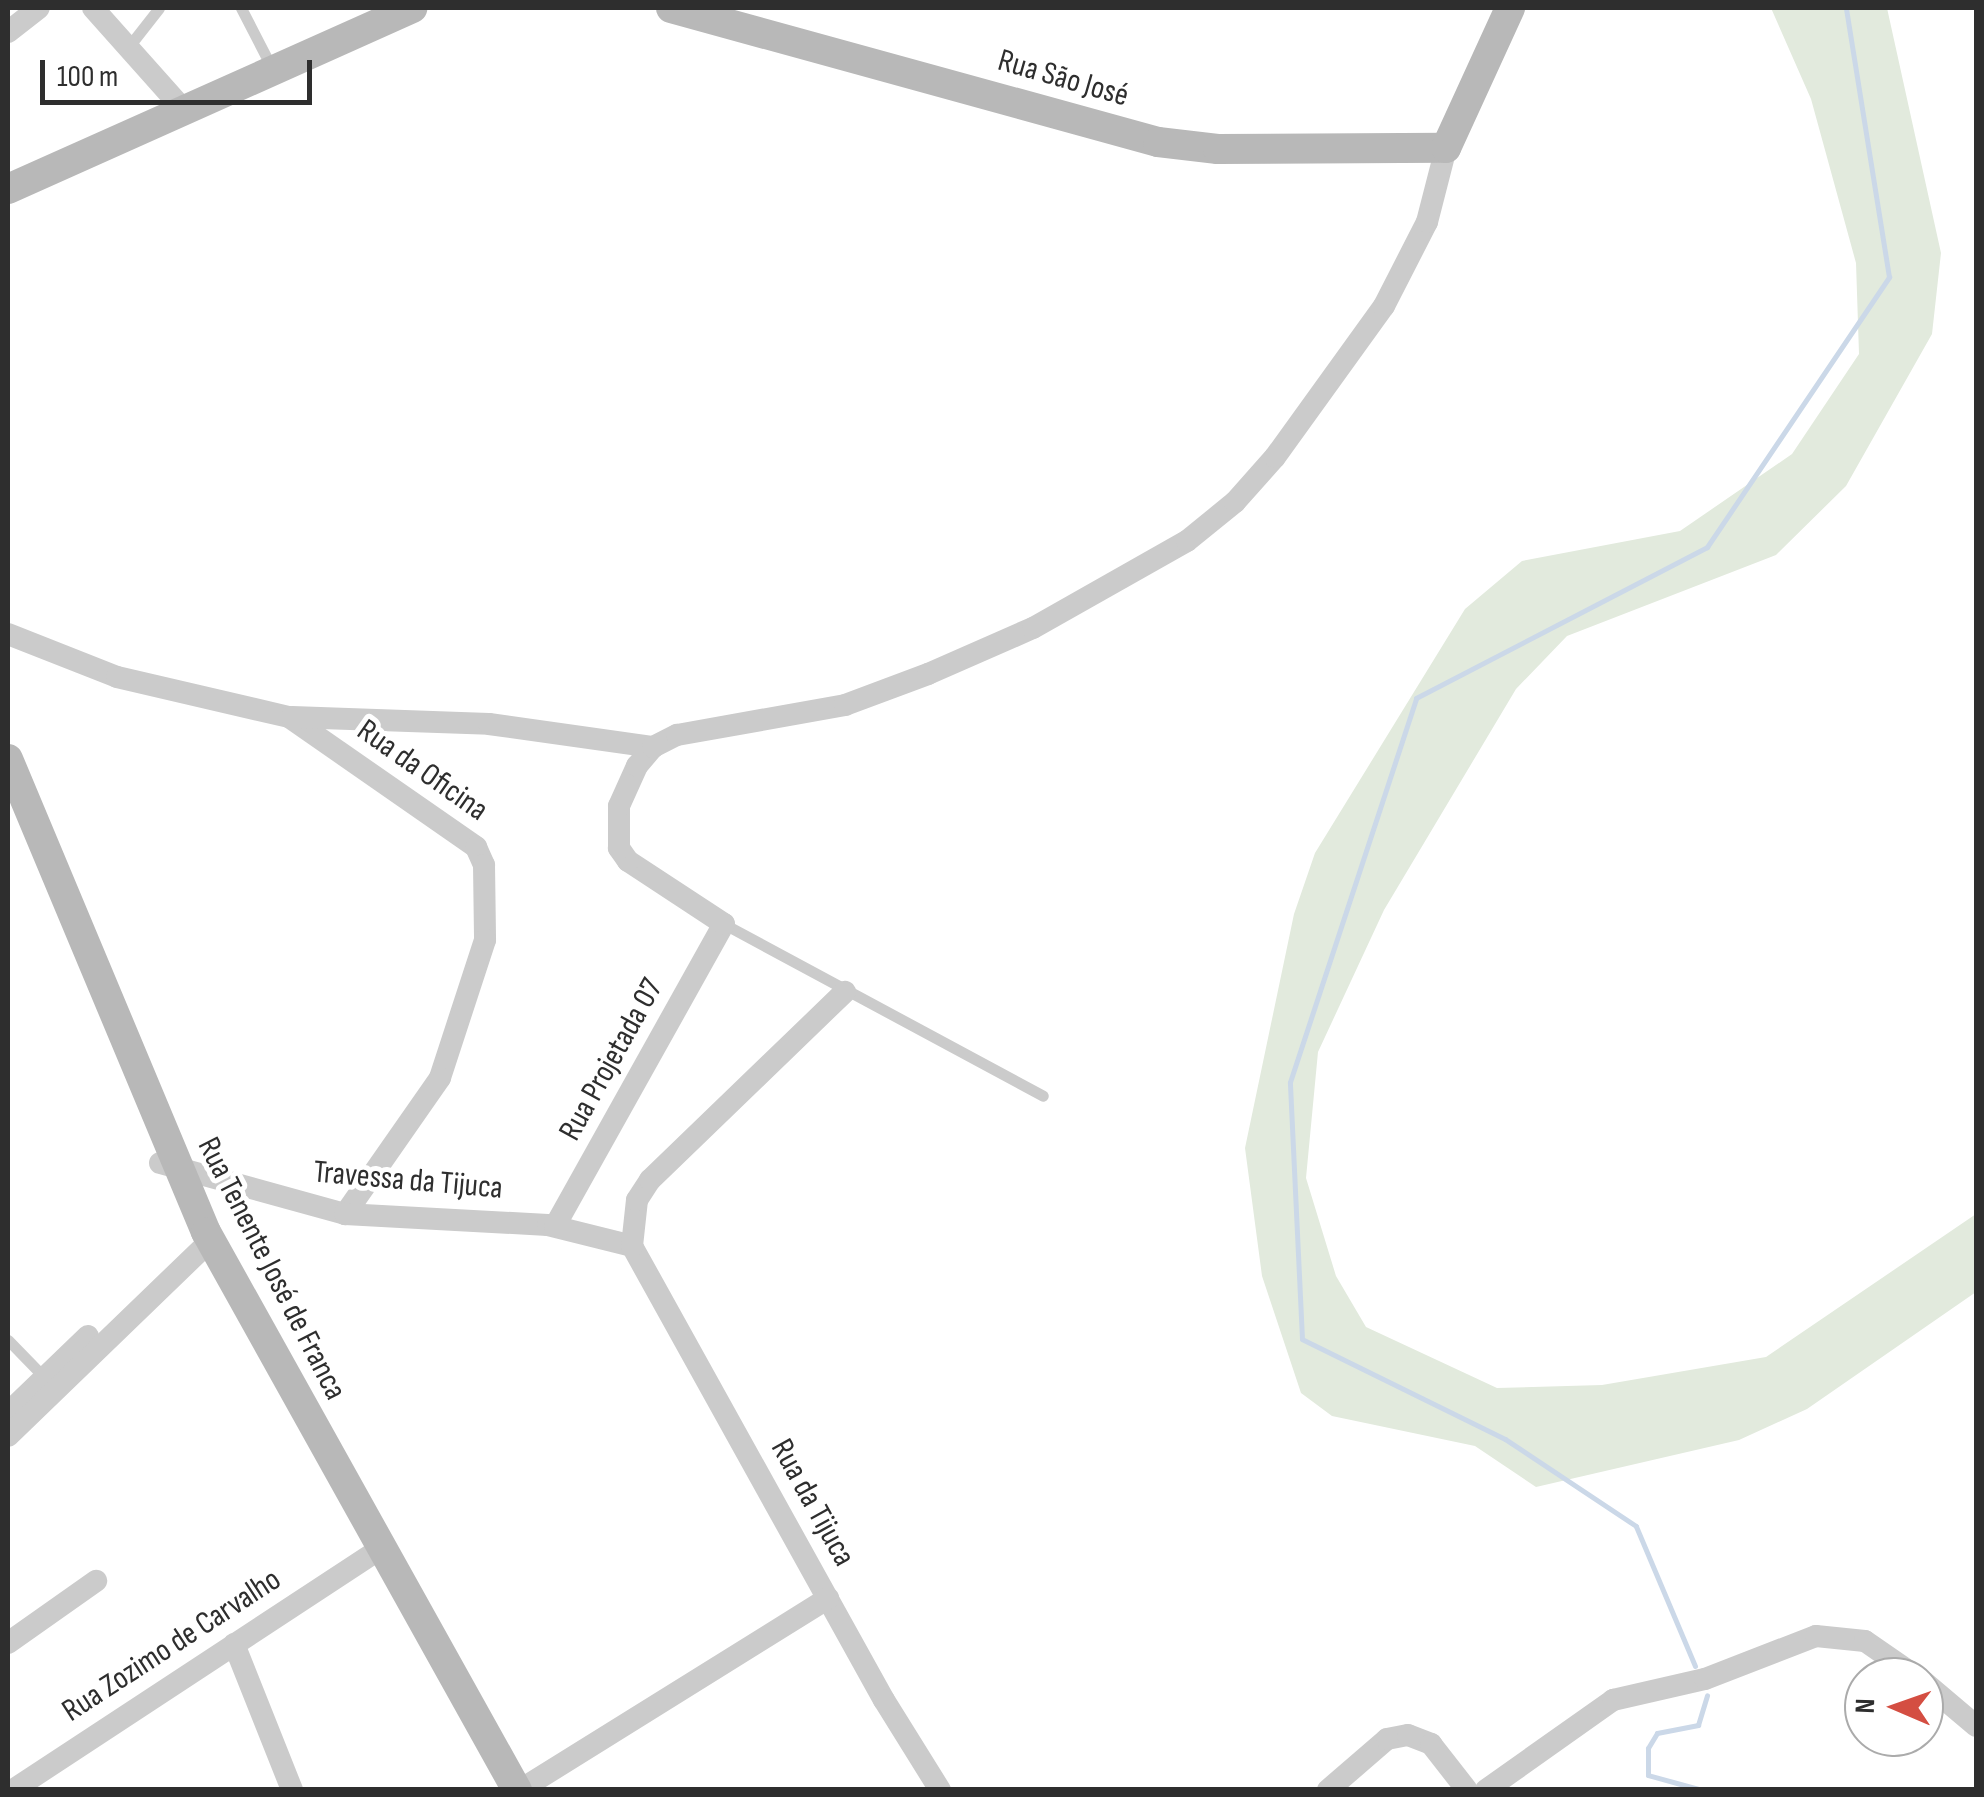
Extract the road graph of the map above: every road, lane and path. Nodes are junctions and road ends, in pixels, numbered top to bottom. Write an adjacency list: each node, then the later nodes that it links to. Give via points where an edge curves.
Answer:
1 (39, 8): 9 (street)
2 (93, 8): 10 (street)
3 (159, 8): 10 (lane)
4 (241, 8): 12 (lane)
5 (412, 8): 12 (main road)
6 (671, 8): 11 (main road, Rua São José)
7 (728, 8): 11 (main road, Rua São José)
8 (1510, 8): 14 (main road)
9 (8, 32)
10 (130, 45): 13 (street)
11 (906, 62): 14 (main road, Rua São José, via 1178,146)
12 (274, 72): 13 (main road)
13 (184, 110): 15 (main road)
14 (1447, 142): 18 (street, via 1427,222 1384,306 1275,456 1235,502 1187,541 1032,628 928,674 845,705 677,735)
15 (8, 189)
16 (8, 634): 17 (street, Rua da Oficina, via 117,676)
17 (288, 717): 18 (street, via 489,724); 25 (street, Rua da Oficina, via 402,800 464,833 484,865 486,940 440,1078)
18 (653, 747): 21 (street, via 620,806 619,848 628,861)
19 (8, 759): 24 (main road, Rua Tenente José de Franca)
20 (8, 814): 24 (main road, Rua Tenente José de Franca, via 58,944)
21 (724, 924): 22 (lane); 26 (street, Rua Projetada 07)
22 (845, 992): 23 (lane); 28 (street, via 650,1180 637,1200)
23 (1043, 1096)
24 (170, 1167): 25 (street, Travessa da Tijuca); 27 (main road, Rua Tenente José de Franca)
25 (345, 1214): 26 (street, Travessa da Tijuca)
26 (555, 1226): 28 (street, Travessa da Tijuca)
27 (201, 1240): 30 (street); 33 (main road, Rua Tenente José de Franca)
28 (632, 1246): 35 (street, Rua da Tijuca)
29 (8, 1340): 30 (lane)
30 (45, 1386): 31 (street); 32 (street)
31 (8, 1413)
32 (8, 1436)
33 (375, 1552): 37 (street, Rua Zozimo de Carvalho); 43 (main road, Rua Tenente José de Franca); 44 (main road, Rua Tenente José de Franca)
34 (96, 1581): 36 (street)
35 (828, 1598): 44 (street); 45 (street, Rua da Tijuca)
36 (8, 1644)
37 (234, 1644): 41 (street, Rua Zozimo de Carvalho); 42 (street)
38 (1888, 1657): 48 (street, via 1864,1641 1816,1636 1705,1680 1613,1700)
39 (1944, 1699): 40 (street)
40 (1976, 1726)
41 (13, 1790)
42 (292, 1790)
43 (499, 1790)
44 (519, 1790)
45 (940, 1790)
46 (1328, 1790): 47 (street, via 1387,1739 1408,1734 1432,1744)
47 (1467, 1790)
48 (1486, 1790)

